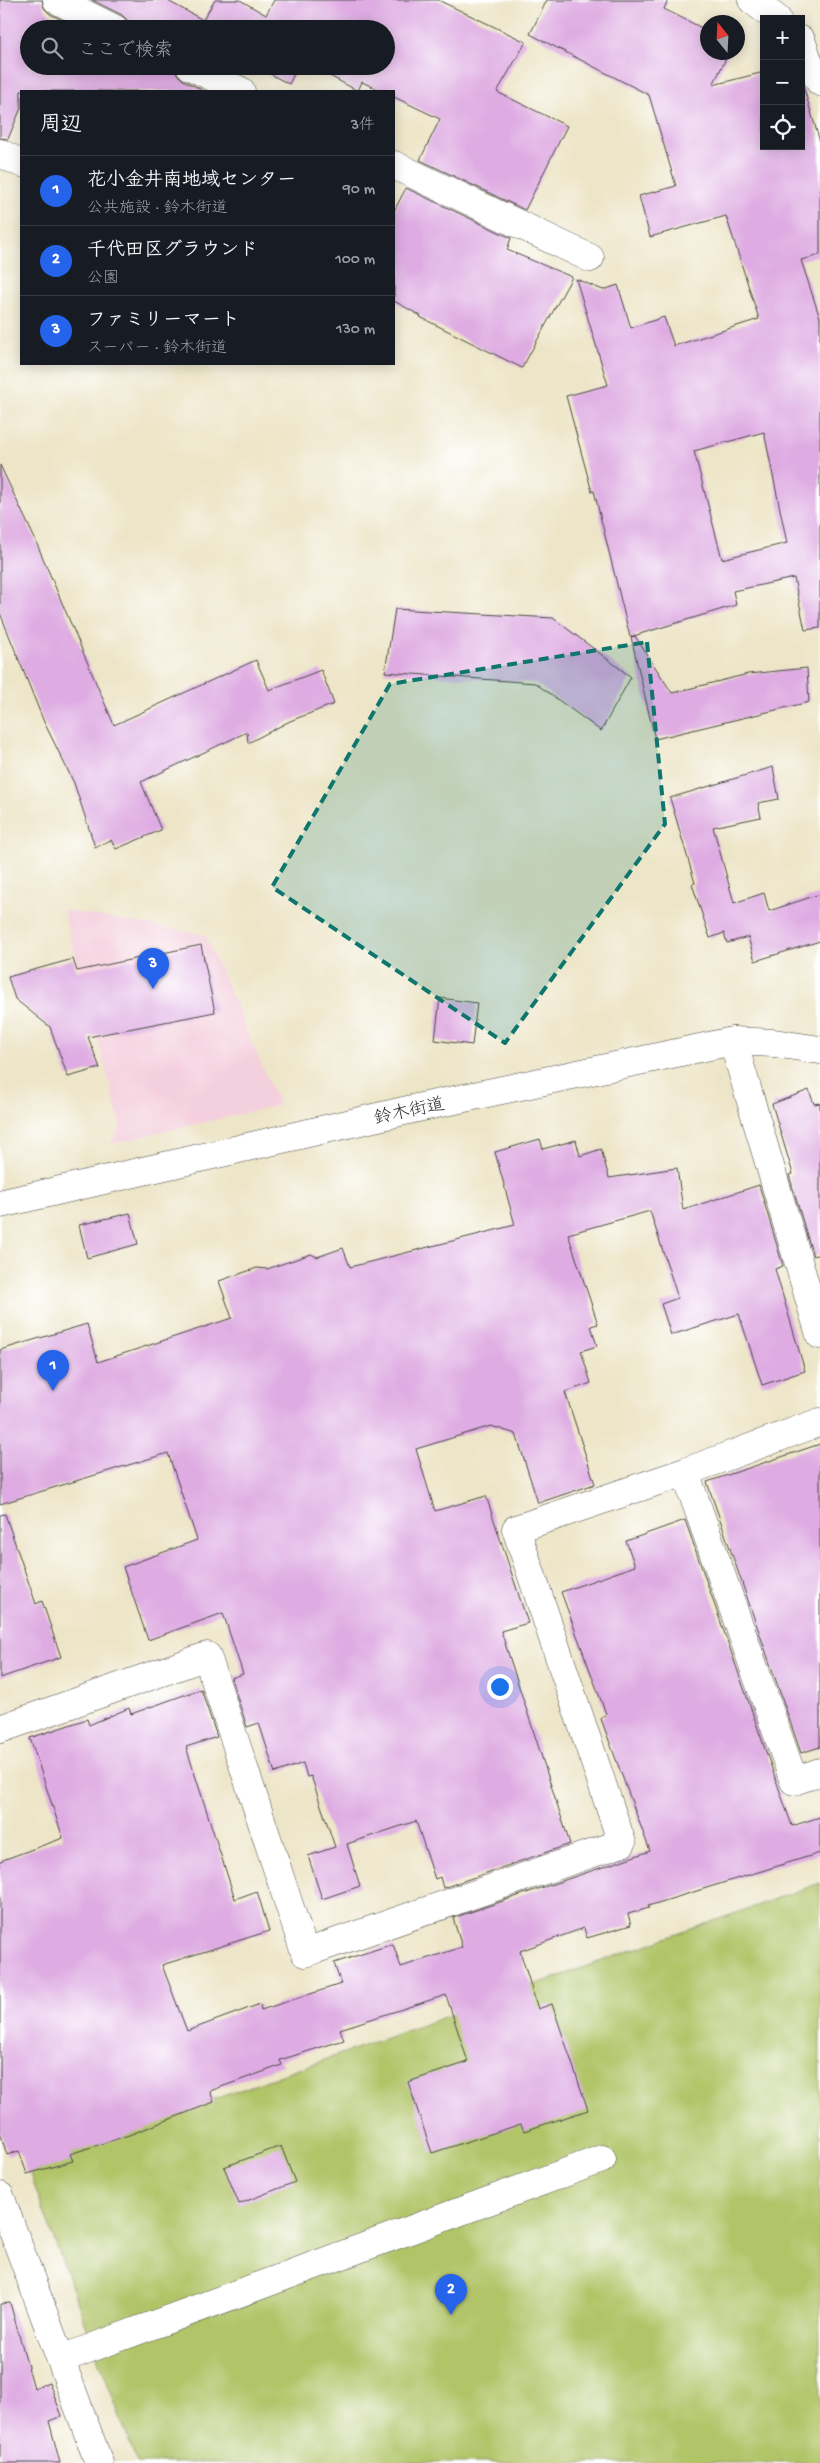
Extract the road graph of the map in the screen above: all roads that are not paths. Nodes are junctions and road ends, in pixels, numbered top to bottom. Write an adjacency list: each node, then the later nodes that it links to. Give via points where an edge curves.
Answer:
1 (57, 0): 4 (street)
2 (752, 0): 3 (street)
3 (772, 15)
4 (97, 20)
5 (206, 75): 6 (street)
6 (231, 89)
7 (0, 153): 8 (street)
8 (20, 163)
9 (395, 165): 10 (street)
10 (590, 258)
11 (733, 1041): 12 (street, 鈴木街道); 13 (street, 鈴木街道, via 417,1108); 14 (street)
12 (820, 1050)
13 (0, 1204)
14 (820, 1335)
15 (820, 1422): 16 (street)
16 (685, 1472): 17 (street, via 516,1529 622,1843 305,1952 207,1656); 18 (street, via 794,1781)
17 (0, 1729)
18 (820, 1772)
19 (602, 2159): 21 (street)
20 (0, 2196): 21 (street)
21 (61, 2359): 22 (street)
22 (99, 2463)

